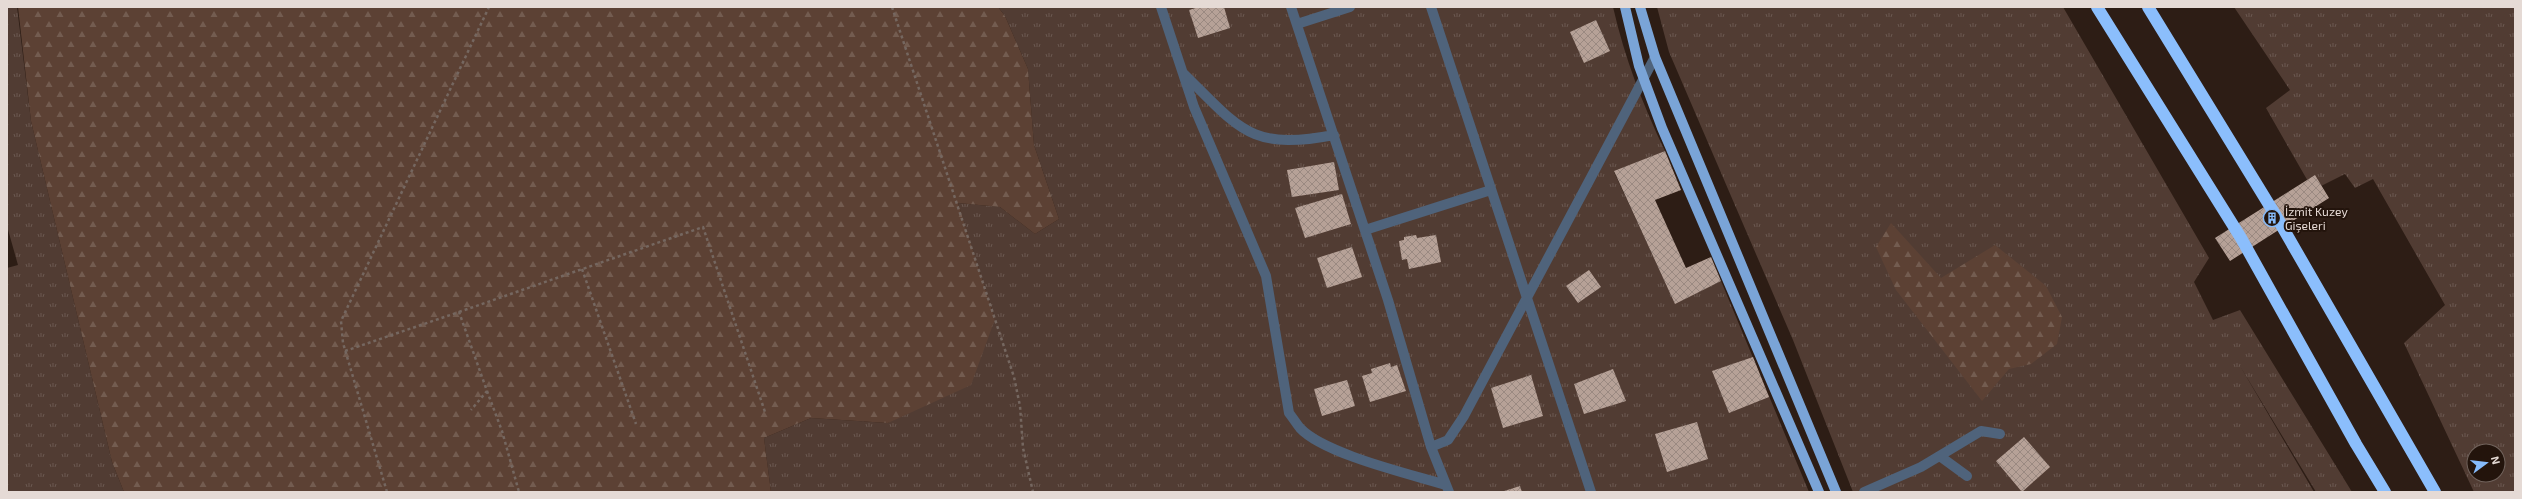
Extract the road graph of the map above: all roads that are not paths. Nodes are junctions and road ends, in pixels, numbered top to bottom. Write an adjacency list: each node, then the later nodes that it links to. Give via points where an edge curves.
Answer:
1 (1161, 7): 11 (street)
2 (1292, 7): 9 (street)
3 (1350, 7): 9 (street)
4 (1431, 7): 14 (street)
5 (1625, 7): 12 (main road)
6 (1640, 7): 10 (main road)
7 (2097, 7): 26 (highway, via 2241,238)
8 (2148, 7): 27 (highway, via 2276,216)
9 (1297, 24): 13 (street)
10 (1654, 57): 12 (street); 24 (main road)
11 (1182, 73): 13 (street, via 1230,120 1254,136 1280,142); 21 (street, via 1266,276 1289,412 1300,429 1325,445 1356,458)
12 (1643, 78): 16 (street); 23 (main road, via 1665,135)
13 (1334, 135): 15 (street)
14 (1491, 190): 15 (street); 16 (street)
15 (1365, 230): 18 (street)
16 (1527, 297): 18 (street, via 1464,416 1448,440); 22 (street)
17 (2000, 434): 19 (street, via 1981,432)
18 (1431, 447): 21 (street)
19 (1940, 456): 20 (street); 25 (street)
20 (1967, 476)
21 (1448, 488)
22 (1591, 492)
23 (1819, 492)
24 (1836, 492)
25 (1864, 492)
26 (2385, 492)
27 (2436, 492)

